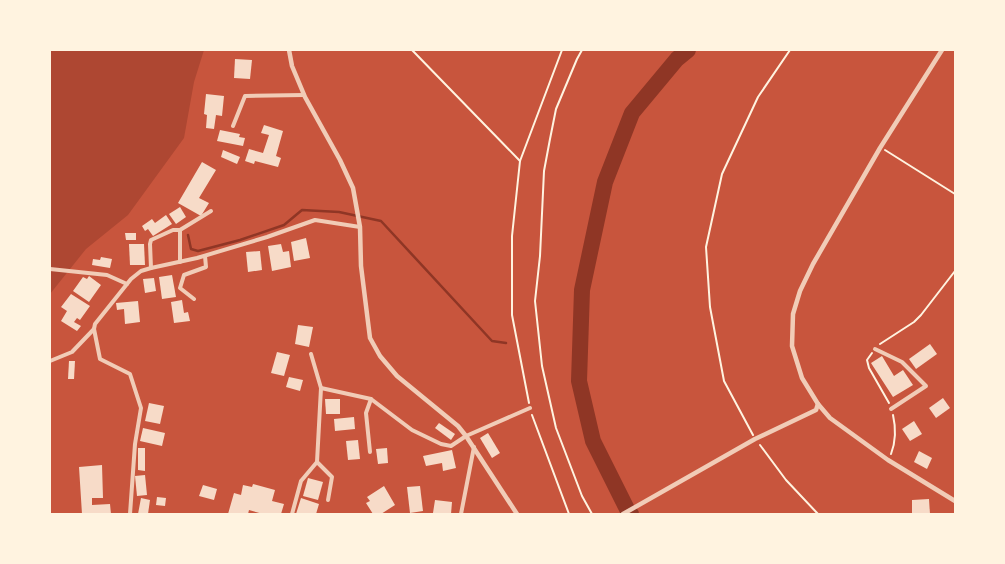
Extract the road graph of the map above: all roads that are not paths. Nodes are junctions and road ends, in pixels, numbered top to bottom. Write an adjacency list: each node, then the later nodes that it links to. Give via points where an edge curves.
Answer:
1 (289, 50): 3 (street)
2 (942, 50): 20 (street, via 880,148 800,291 793,314 792,346 802,378)
3 (304, 95): 4 (street, via 245,96); 6 (street, via 353,188)
4 (233, 126)
5 (211, 211): 7 (street)
6 (360, 227): 8 (street, via 315,220); 23 (street, via 370,338 397,376)
7 (180, 230): 9 (street); 10 (street, via 152,240)
8 (205, 256): 9 (street); 13 (street, via 206,267 184,275 180,288)
9 (180, 262): 10 (street)
10 (151, 268): 12 (street)
11 (50, 269): 12 (street, via 107,275)
12 (127, 284): 14 (street)
13 (194, 299)
14 (94, 329): 17 (street, via 72,352); 29 (street, via 100,359 130,374 141,408)
15 (875, 349): 22 (street, via 902,362 926,386)
16 (312, 354): 18 (street)
17 (50, 361)
18 (321, 388): 19 (street); 26 (street)
19 (371, 399): 23 (street, via 412,430 441,444 451,446); 25 (street, via 366,413)
20 (818, 404): 28 (street, via 830,418 888,460); 33 (street, via 816,410 755,439)
21 (530, 408): 23 (street)
22 (891, 409)
23 (466, 436): 24 (street)
24 (474, 447): 31 (street); 32 (street)
25 (370, 452)
26 (317, 462): 27 (street, via 332,477); 30 (street, via 301,481)
27 (328, 500)
28 (955, 501)
29 (130, 514)
30 (292, 514)
31 (461, 514)
32 (517, 514)
33 (623, 514)

